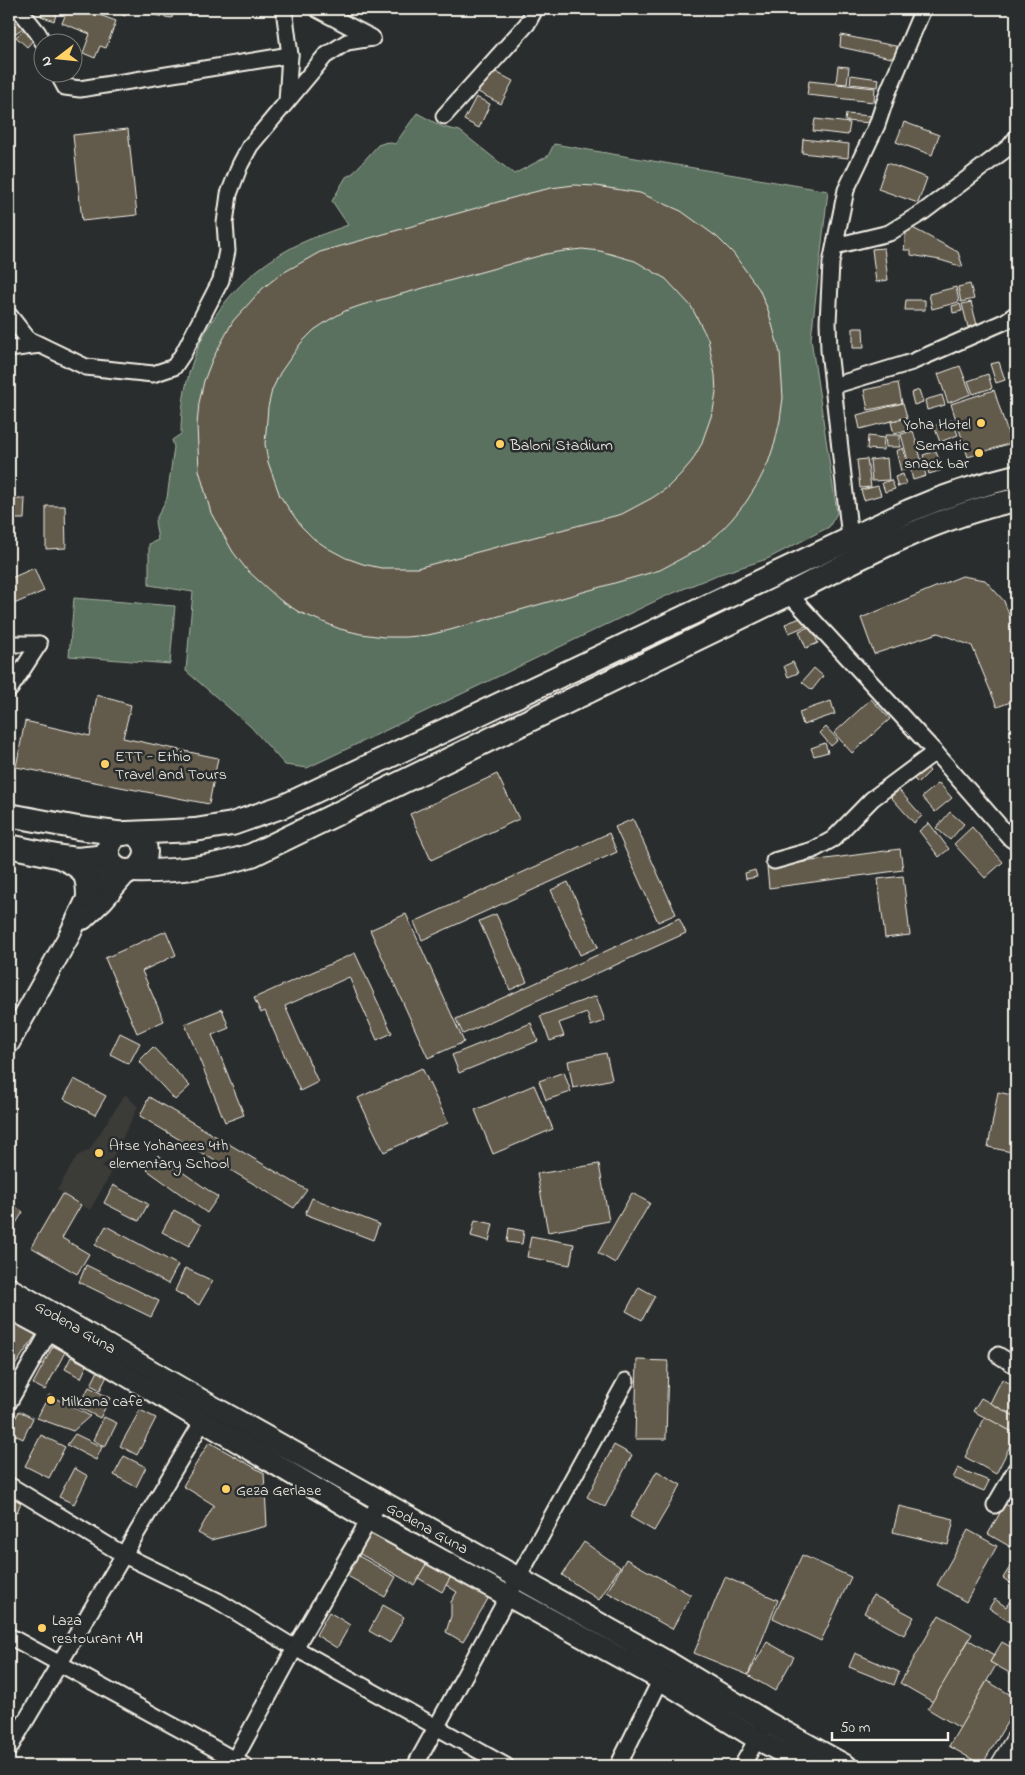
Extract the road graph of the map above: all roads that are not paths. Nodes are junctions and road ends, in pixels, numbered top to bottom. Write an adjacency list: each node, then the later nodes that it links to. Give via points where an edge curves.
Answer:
1 (19, 9): 6 (street)
2 (284, 9): 7 (street)
3 (317, 9): 9 (street, via 372,38 347,42 325,56)
4 (535, 9): 10 (street, via 527,24)
5 (923, 9): 12 (street, via 877,124 846,190)
6 (37, 32)
7 (290, 55): 8 (street, via 80,88 66,87); 9 (street)
8 (63, 82)
9 (287, 101): 15 (street, via 250,146 240,165 229,194 221,280 174,366 153,374 86,367)
10 (444, 116)
11 (1016, 138): 12 (street, via 1009,147 923,212 889,233)
12 (835, 246): 17 (street, via 828,322)
13 (1016, 314): 17 (street, via 912,362)
14 (9, 315): 15 (street, via 28,339)
15 (40, 345): 16 (street)
16 (9, 349)
17 (833, 386): 20 (street)
18 (1016, 476): 20 (main road, via 936,499)
19 (1016, 500): 21 (main road, via 930,526)
20 (850, 538): 27 (main road, via 284,806 232,824)
21 (789, 594): 25 (street); 32 (main road, via 252,855 195,869)
22 (9, 644): 24 (street, via 39,644)
23 (9, 666): 24 (street)
24 (10, 693)
25 (935, 752): 28 (street); 31 (street, via 872,799 833,840 813,850)
26 (9, 815): 27 (main road)
27 (126, 834): 32 (main road, via 113,839 110,844); 32 (main road, via 133,834 142,841 146,852 139,866)
28 (1016, 842)
29 (9, 846): 30 (main road)
30 (61, 857): 32 (main road); 33 (main road, via 84,872)
31 (774, 861)
32 (119, 865): 33 (main road, via 94,884); 34 (main road)
33 (88, 897): 34 (main road)
34 (69, 936): 35 (main road)
35 (9, 1043)
36 (9, 1288): 38 (main road, Godena Guna)
37 (9, 1308): 38 (main road, Godena Guna)
38 (54, 1322): 42 (street); 43 (main road, Godena Guna)
39 (998, 1355): 40 (street)
40 (1016, 1366)
41 (626, 1382): 50 (street)
42 (9, 1402)
43 (207, 1413): 46 (main road, Godena Guna); 48 (main road, Godena Guna); 49 (street)
44 (1016, 1470): 47 (street)
45 (9, 1485): 49 (street)
46 (380, 1501): 48 (street); 50 (main road, Godena Guna)
47 (995, 1505)
48 (369, 1520): 51 (main road, Godena Guna); 53 (street)
49 (124, 1555): 53 (street, via 218,1601); 55 (street)
50 (519, 1577): 51 (street); 54 (main road, Godena Guna)
51 (508, 1596): 56 (main road, Godena Guna); 58 (street)
52 (9, 1636): 55 (street)
53 (295, 1648): 58 (street); 62 (street)
54 (670, 1663): 56 (street); 57 (main road, Godena Guna)
55 (58, 1664): 61 (street); 62 (street, via 194,1736)
56 (661, 1680): 60 (main road, Godena Guna); 65 (street)
57 (767, 1722): 60 (street); 68 (main road, Godena Guna)
58 (437, 1726): 63 (street); 64 (street)
59 (1016, 1738): 69 (street)
60 (757, 1740): 66 (street); 67 (main road, Godena Guna)
61 (9, 1750)
62 (237, 1764)
63 (415, 1766)
64 (506, 1766)
65 (618, 1766)
66 (742, 1766)
67 (807, 1766)
68 (847, 1766)
69 (1000, 1766)

